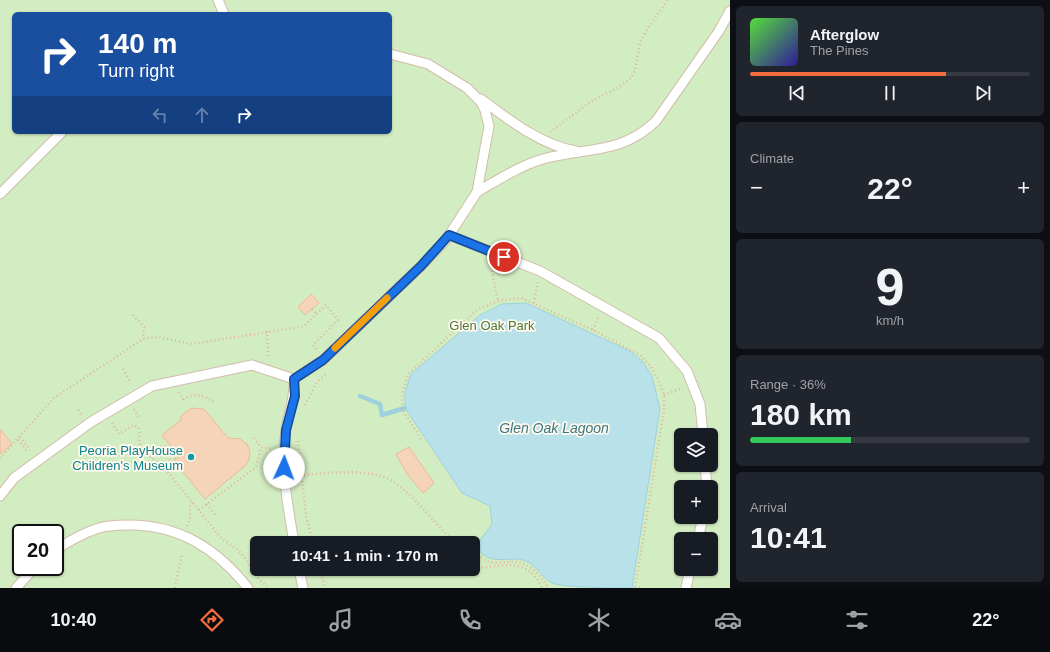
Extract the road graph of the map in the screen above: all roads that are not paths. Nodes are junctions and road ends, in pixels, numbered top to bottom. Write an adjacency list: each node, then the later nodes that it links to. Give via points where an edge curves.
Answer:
1 (218, 0): 2 (lane)
2 (223, 12)
3 (730, 12): 7 (lane, via 651,125 623,143)
4 (392, 55): 5 (lane, via 428,64 462,84)
5 (475, 95): 7 (lane, via 541,139); 8 (lane, via 485,110 489,126)
6 (60, 134): 9 (lane)
7 (583, 153): 8 (lane, via 552,157 527,165)
8 (477, 192): 10 (lane)
9 (0, 194)
10 (449, 235): 11 (lane, via 421,266 323,360); 12 (lane, via 540,271 659,338 687,371 700,404)
11 (294, 379): 13 (lane, via 252,365 152,386 92,422 14,478); 14 (lane, via 295,396 286,430 284,478)
12 (702, 428)
13 (0, 496)
14 (293, 536)
15 (64, 544): 20 (lane, via 96,528 110,526 145,525 173,530 202,545 234,570)
16 (27, 576): 19 (lane)
17 (301, 576): 21 (lane)
18 (689, 576): 22 (lane)
19 (16, 588)
20 (248, 588)
21 (304, 588)
22 (686, 588)

